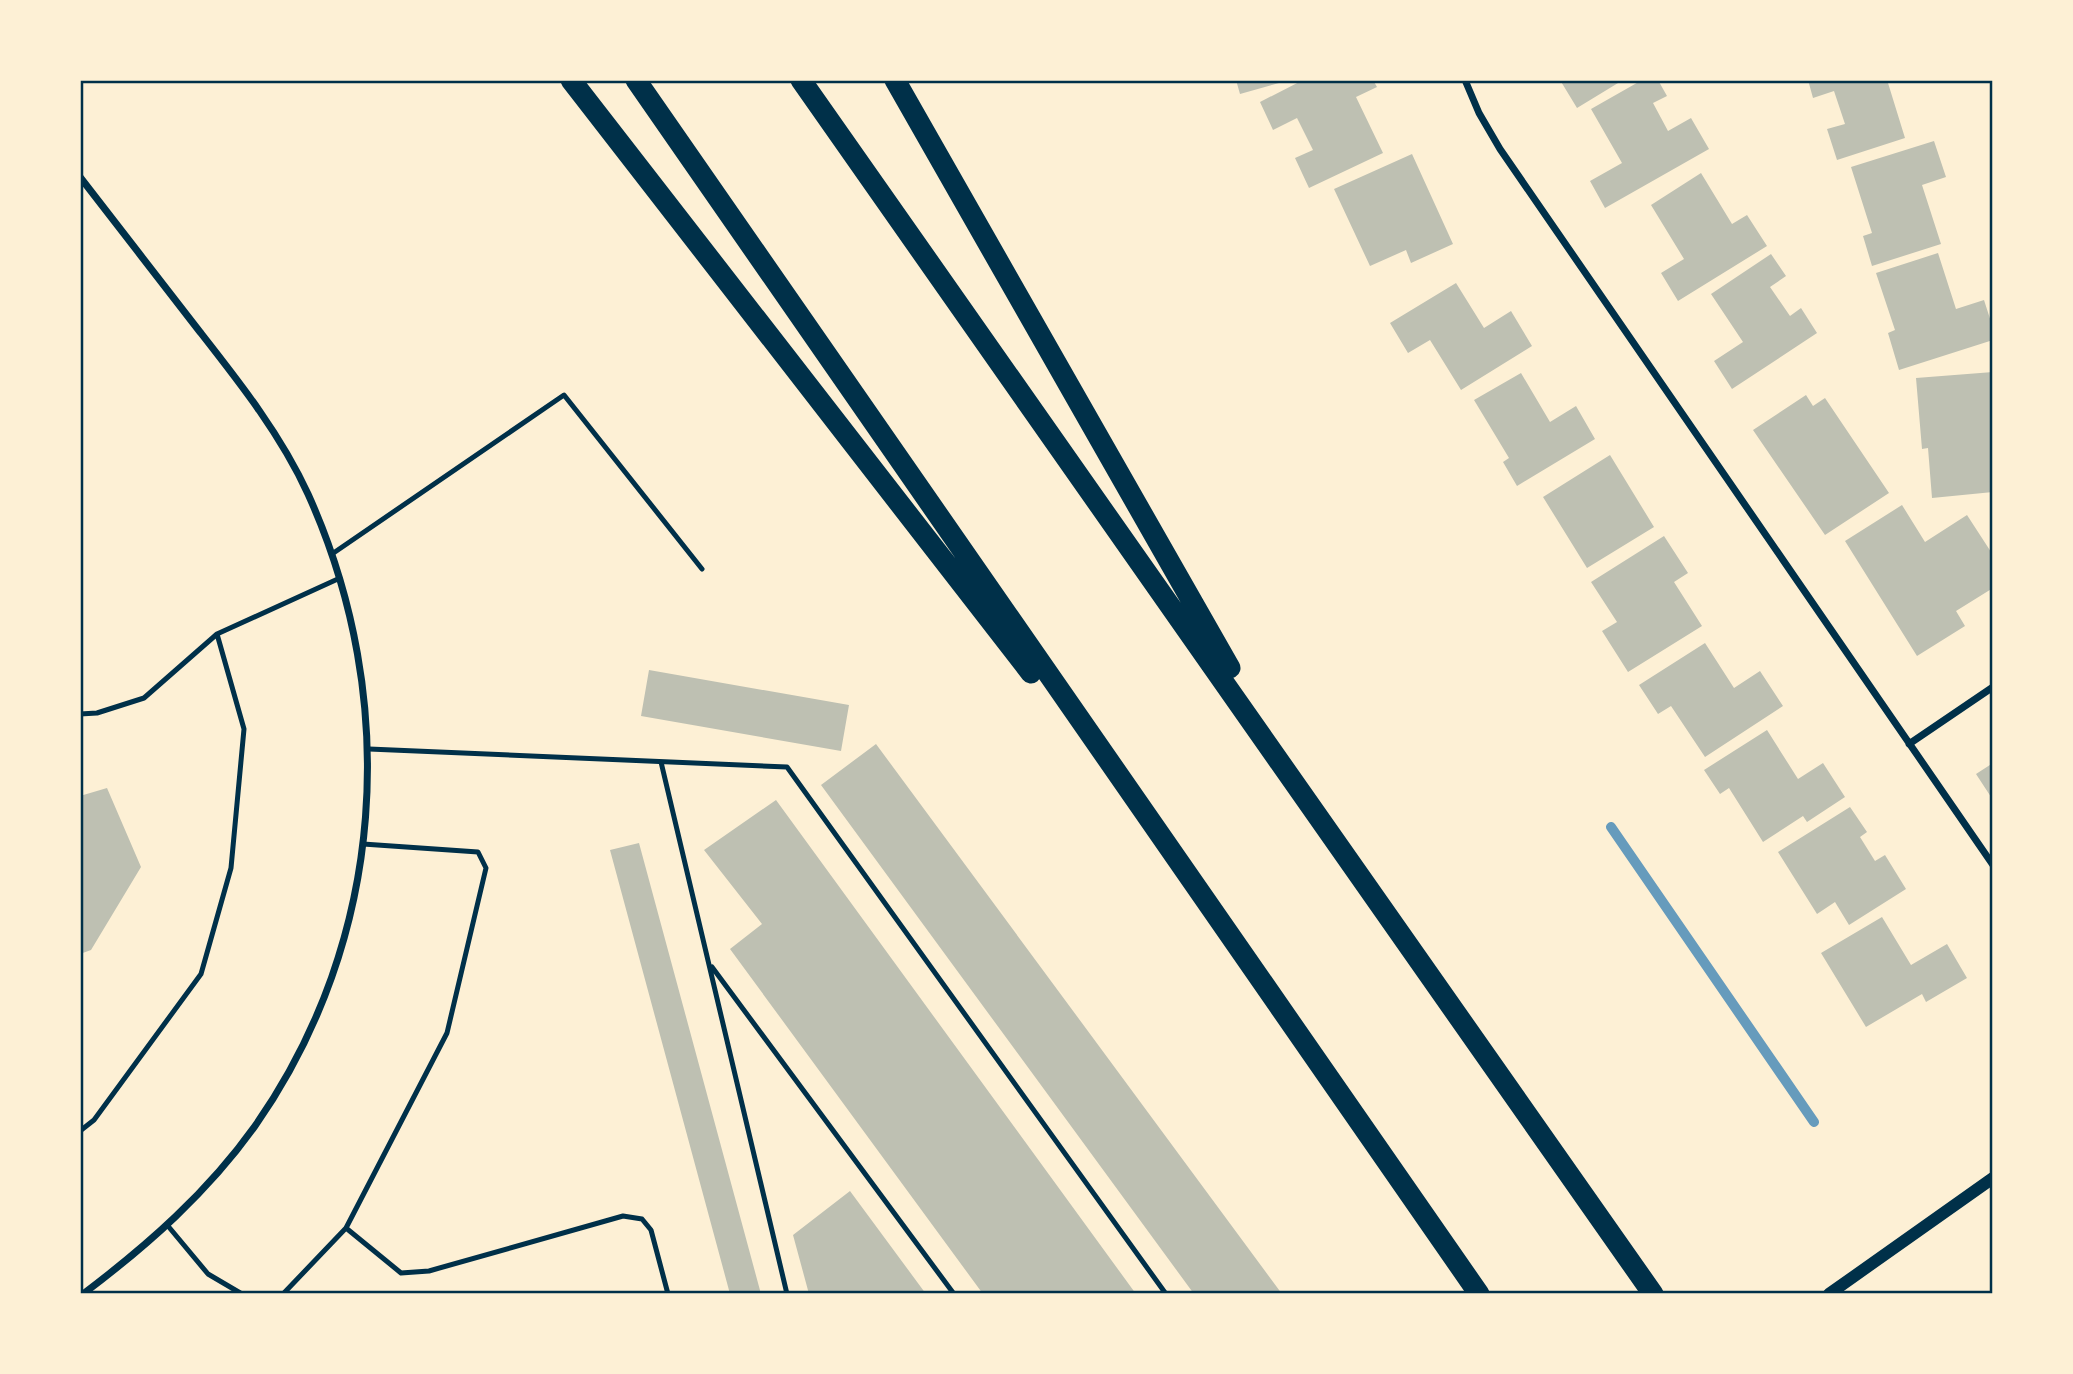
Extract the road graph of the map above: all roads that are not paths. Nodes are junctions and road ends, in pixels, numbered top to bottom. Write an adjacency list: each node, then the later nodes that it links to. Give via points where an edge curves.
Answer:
1 (571, 80): 19 (highway)
2 (636, 80): 19 (highway)
3 (802, 80): 16 (highway)
4 (895, 80): 16 (highway)
5 (1465, 80): 13 (street, via 1500,149)
6 (80, 177): 7 (street, via 275,433 307,492)
7 (332, 554): 8 (lane, via 564,396); 9 (street)
8 (702, 569)
9 (340, 578): 10 (lane); 14 (street, via 363,683)
10 (217, 634): 12 (lane, via 144,698); 21 (lane, via 244,729 232,869 201,974 94,1119)
11 (1993, 687): 13 (street)
12 (80, 714)
13 (1909, 744): 18 (street)
14 (369, 750): 15 (lane); 17 (street)
15 (661, 762): 20 (lane); 32 (lane, via 787,767)
16 (1294, 779): 34 (highway)
17 (363, 844): 23 (street, via 342,947 290,1070 254,1126); 24 (lane, via 478,852 486,868 447,1033)
18 (1993, 865)
19 (1181, 868): 33 (highway)
20 (709, 963): 30 (lane); 31 (lane)
21 (80, 1131)
22 (1993, 1178): 25 (street)
23 (168, 1226): 26 (street); 27 (lane, via 208,1274)
24 (346, 1228): 28 (lane); 29 (lane, via 401,1273 429,1271 623,1216 642,1219 650,1230)
25 (1831, 1292)
26 (83, 1293)
27 (242, 1293)
28 (283, 1293)
29 (668, 1293)
30 (787, 1293)
31 (954, 1293)
32 (1166, 1293)
33 (1479, 1293)
34 (1653, 1293)

